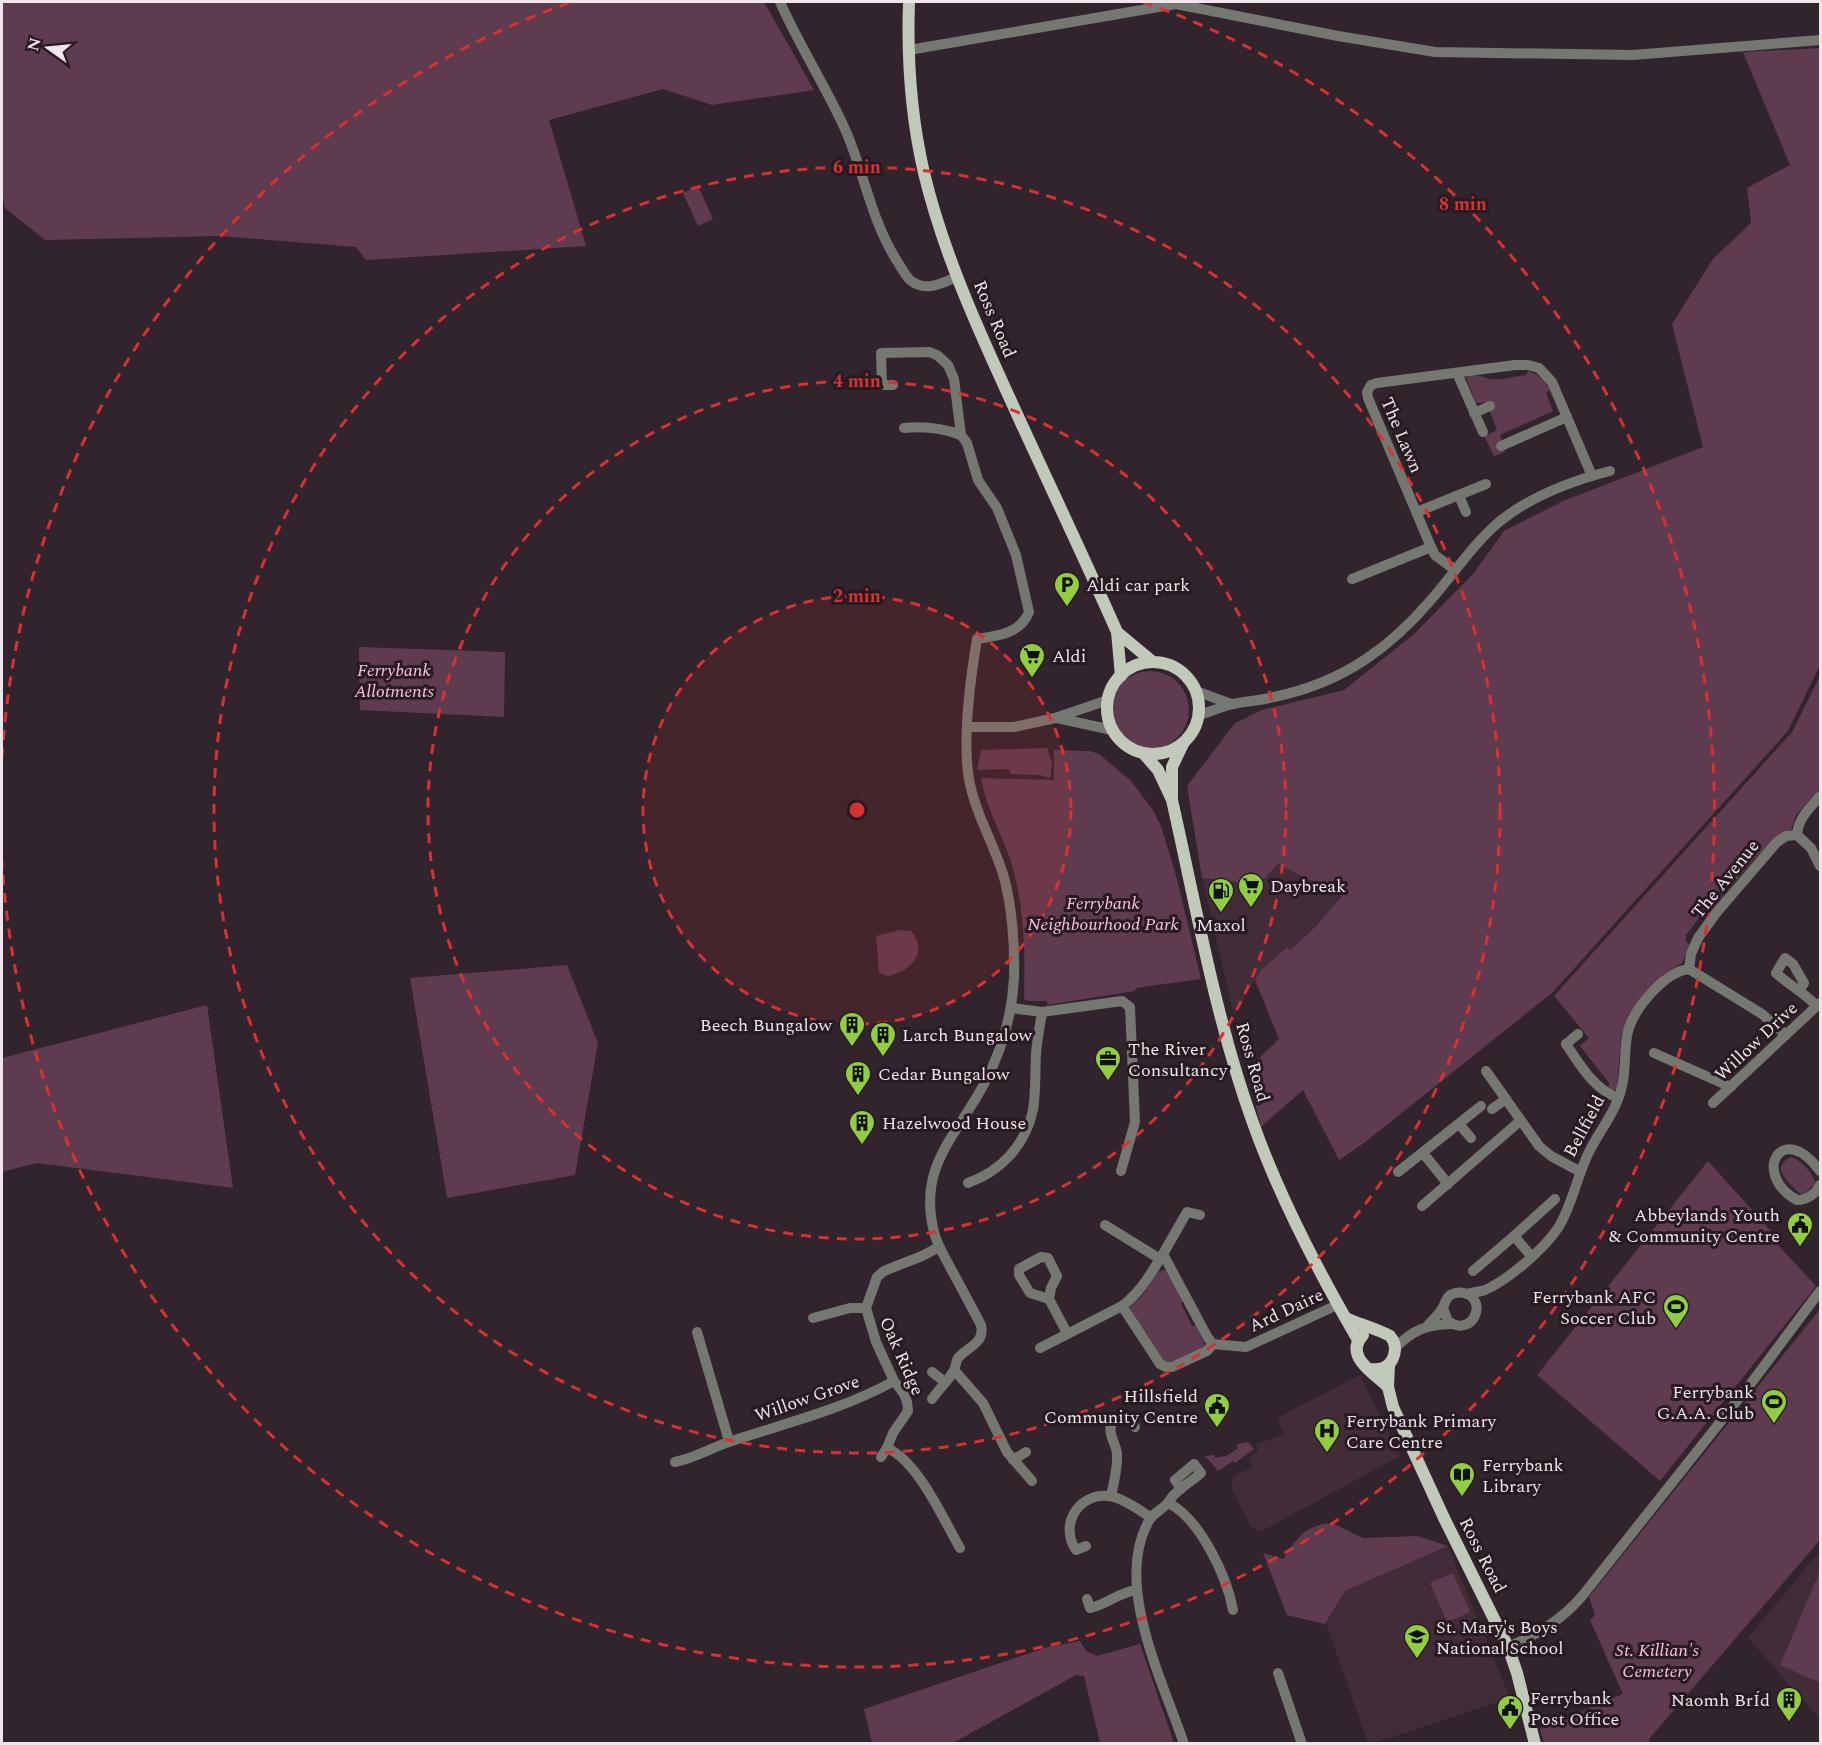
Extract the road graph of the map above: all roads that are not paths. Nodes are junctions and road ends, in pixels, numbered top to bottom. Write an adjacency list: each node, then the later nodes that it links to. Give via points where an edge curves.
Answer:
1 (780, 2): 5 (street, via 845,131 882,233 899,264 910,280 926,287)
2 (909, 2): 4 (main road, Ross Road)
3 (1821, 40): 4 (street, via 1633,56 1435,52 1176,4)
4 (909, 50): 5 (main road, Ross Road, via 912,101 924,171)
5 (957, 277): 24 (main road, Ross Road)
6 (1457, 373): 9 (street); 10 (street, The Lawn, via 1515,365 1539,368 1552,382); 19 (street, The Lawn, via 1377,383 1368,388 1368,398)
7 (893, 385): 13 (street, via 882,385 881,353 929,352 944,359 954,379)
8 (1490, 406): 9 (street)
9 (1474, 413): 12 (street)
10 (1567, 417): 14 (street); 16 (street, The Lawn)
11 (904, 428): 13 (street, via 946,429)
12 (1483, 432)
13 (961, 435): 32 (street, via 978,480 997,508 1016,555 1029,612 1026,620 1011,632 977,639)
14 (1501, 446)
15 (1610, 471): 16 (street)
16 (1592, 476): 22 (street, via 1550,491 1500,521)
17 (1486, 484): 18 (street)
18 (1459, 496): 19 (street); 20 (street)
19 (1417, 512): 21 (street, The Lawn)
20 (1466, 512)
21 (1431, 547): 22 (street, The Lawn, via 1435,555); 23 (street)
22 (1455, 570): 29 (street, via 1407,625 1368,658 1338,676 1276,697)
23 (1352, 579)
24 (1117, 632): 25 (main road); 26 (main road)
25 (1153, 662): 26 (main road, via 1134,666); 27 (main road, via 1180,670)
26 (1121, 676): 28 (main road)
27 (1196, 691): 29 (street); 30 (main road)
28 (1108, 700): 31 (street); 33 (main road)
29 (1231, 704): 30 (street)
30 (1199, 715): 34 (main road)
31 (1055, 718): 32 (street, via 1014,727); 33 (street)
32 (968, 727): 43 (street, via 969,778 974,801 1003,875 1010,915 1014,947)
33 (1112, 730): 35 (main road, via 1128,747)
34 (1183, 744): 35 (main road, via 1164,753); 37 (main road, via 1172,767)
35 (1144, 754): 37 (main road, via 1158,770)
36 (1821, 796): 38 (street, via 1802,817)
37 (1172, 800): 77 (main road, Ross Road, via 1223,1024 1253,1125)
38 (1797, 835): 39 (street, via 1811,848); 40 (street, The Avenue, via 1777,842 1717,912 1698,939)
39 (1821, 866)
40 (1689, 969): 46 (street, via 1762,1014); 50 (street, Bellfield, via 1671,975 1635,1016 1627,1035 1623,1086)
41 (1800, 990): 42 (street)
42 (1819, 1004): 46 (street, Willow Drive)
43 (1011, 1008): 44 (street); 69 (street, via 999,1053 985,1082 937,1161 930,1210)
44 (1042, 1012): 57 (street, via 1122,1001 1130,1007 1135,1122); 61 (street, via 1033,1108 1024,1137 1009,1158)
45 (1578, 1034): 50 (street, via 1561,1043 1599,1088)
46 (1786, 1035): 49 (street, Willow Drive)
47 (1654, 1053): 49 (street)
48 (1486, 1071): 51 (street)
49 (1731, 1087): 52 (street, Willow Drive)
50 (1618, 1098): 58 (street, Bellfield)
51 (1506, 1099): 53 (street); 54 (street)
52 (1713, 1103)
53 (1520, 1121): 58 (street, via 1539,1146); 62 (street)
54 (1459, 1124): 55 (street); 56 (street)
55 (1471, 1138)
56 (1423, 1153): 60 (street); 62 (street)
57 (1121, 1171)
58 (1579, 1171): 71 (street, Bellfield, via 1558,1227)
59 (1821, 1171): 63 (street, via 1798,1150 1781,1152 1773,1163 1775,1178 1793,1197 1801,1200)
60 (1398, 1172)
61 (968, 1183)
62 (1448, 1184): 65 (street)
63 (1818, 1193)
64 (1555, 1199): 68 (street)
65 (1422, 1206)
66 (1200, 1215): 70 (street, via 1187,1212)
67 (1105, 1225): 70 (street)
68 (1514, 1236): 71 (street); 72 (street)
69 (939, 1247): 80 (street, Oak Ridge, via 884,1271 877,1277); 96 (street, Oak Ridge, via 983,1331 976,1344 959,1358)
70 (1162, 1256): 78 (street, via 1144,1285); 91 (street)
71 (1532, 1257): 73 (street, Bellfield)
72 (1473, 1271)
73 (1485, 1290): 75 (street, Bellfield); 79 (street, Bellfield)
74 (1821, 1291): 117 (street, via 1573,1606 1543,1630)
75 (1467, 1294): 79 (street); 81 (street, via 1452,1294)
76 (1049, 1299): 88 (street)
77 (1337, 1305): 83 (main road, Ross Road); 91 (street, Ard Daire, via 1246,1347)
78 (1122, 1306): 88 (street); 91 (street, via 1160,1364 1166,1367 1207,1351)
79 (1476, 1307): 84 (street, via 1471,1322)
80 (866, 1308): 82 (street); 98 (street, Oak Ridge)
81 (1443, 1308): 84 (street); 85 (street)
82 (813, 1318)
83 (1346, 1318): 86 (main road); 90 (main road, Ross Road)
84 (1452, 1324): 85 (street)
85 (1428, 1325): 89 (street)
86 (1379, 1331): 89 (street); 90 (main road, via 1365,1333); 93 (main road, via 1391,1337)
87 (697, 1332): 103 (street)
88 (1067, 1333): 92 (street)
89 (1408, 1335): 93 (street)
90 (1358, 1340): 95 (main road, via 1358,1360)
91 (1213, 1344)
92 (1040, 1348)
93 (1395, 1348): 94 (main road)
94 (1389, 1365): 95 (main road); 100 (main road)
95 (1368, 1369): 100 (main road)
96 (955, 1371): 99 (street, Oak Ridge); 105 (street, via 983,1403)
97 (932, 1372): 99 (street, Oak Ridge)
98 (894, 1381): 103 (street, Willow Grove, via 869,1395); 113 (street, Oak Ridge, via 904,1394 908,1411 884,1453 897,1452 915,1471)
99 (945, 1382): 101 (street, Oak Ridge)
100 (1388, 1387): 117 (main road, Ross Road, via 1406,1439)
101 (932, 1399)
102 (1135, 1427): 109 (street, via 1125,1418 1110,1426 1117,1457)
103 (729, 1442): 106 (street, Willow Grove)
104 (1026, 1452): 105 (street)
105 (1013, 1460): 107 (street)
106 (675, 1462)
107 (1032, 1481)
108 (1181, 1488): 110 (street)
109 (1111, 1496): 111 (street); 112 (street, via 1085,1500 1074,1512 1068,1529 1071,1544 1076,1550)
110 (1168, 1503): 111 (street); 116 (street, via 1184,1512 1208,1546 1229,1591)
111 (1151, 1518): 114 (street, via 1137,1563)
112 (1086, 1546)
113 (960, 1548)
114 (1137, 1590): 115 (street, via 1090,1608); 119 (street, via 1142,1622)
115 (1087, 1599)
116 (1233, 1610)
117 (1508, 1647): 121 (main road, Ross Road)
118 (1278, 1673): 120 (street)
119 (1184, 1743)
120 (1302, 1743)
121 (1535, 1743)

